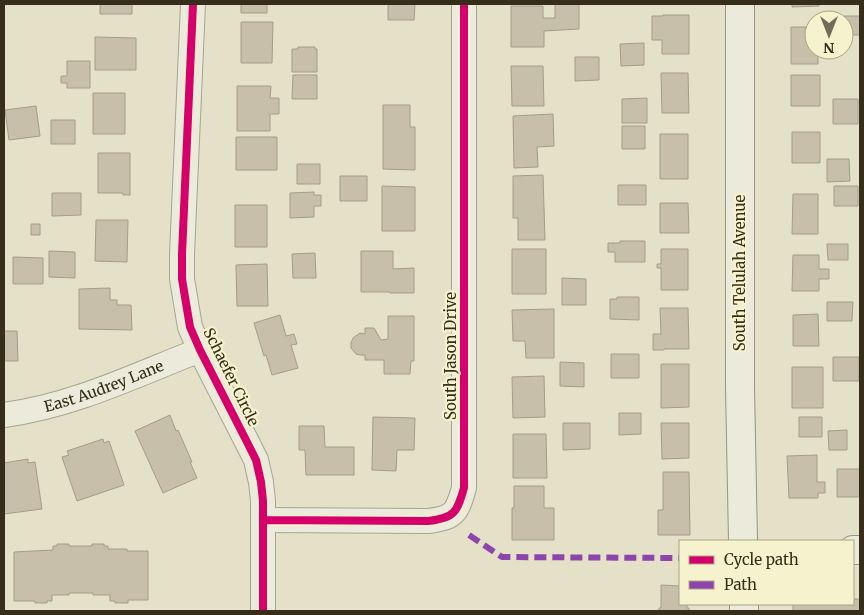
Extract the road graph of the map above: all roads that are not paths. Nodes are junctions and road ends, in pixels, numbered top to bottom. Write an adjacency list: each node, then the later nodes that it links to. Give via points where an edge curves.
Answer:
1 (193, 4): 4 (street, Schaefer Circle, via 182,278 190,326)
2 (464, 4): 6 (street, South Jason Drive, via 464,488 459,505 452,515 428,521)
3 (740, 4): 7 (street, South Telulah Avenue, via 740,387)
4 (200, 350): 5 (street, East Audrey Lane, via 77,399); 6 (street, Schaefer Circle, via 256,460)
5 (4, 415)
6 (263, 520): 8 (street, Schaefer Circle)
7 (744, 540)
8 (263, 611)

